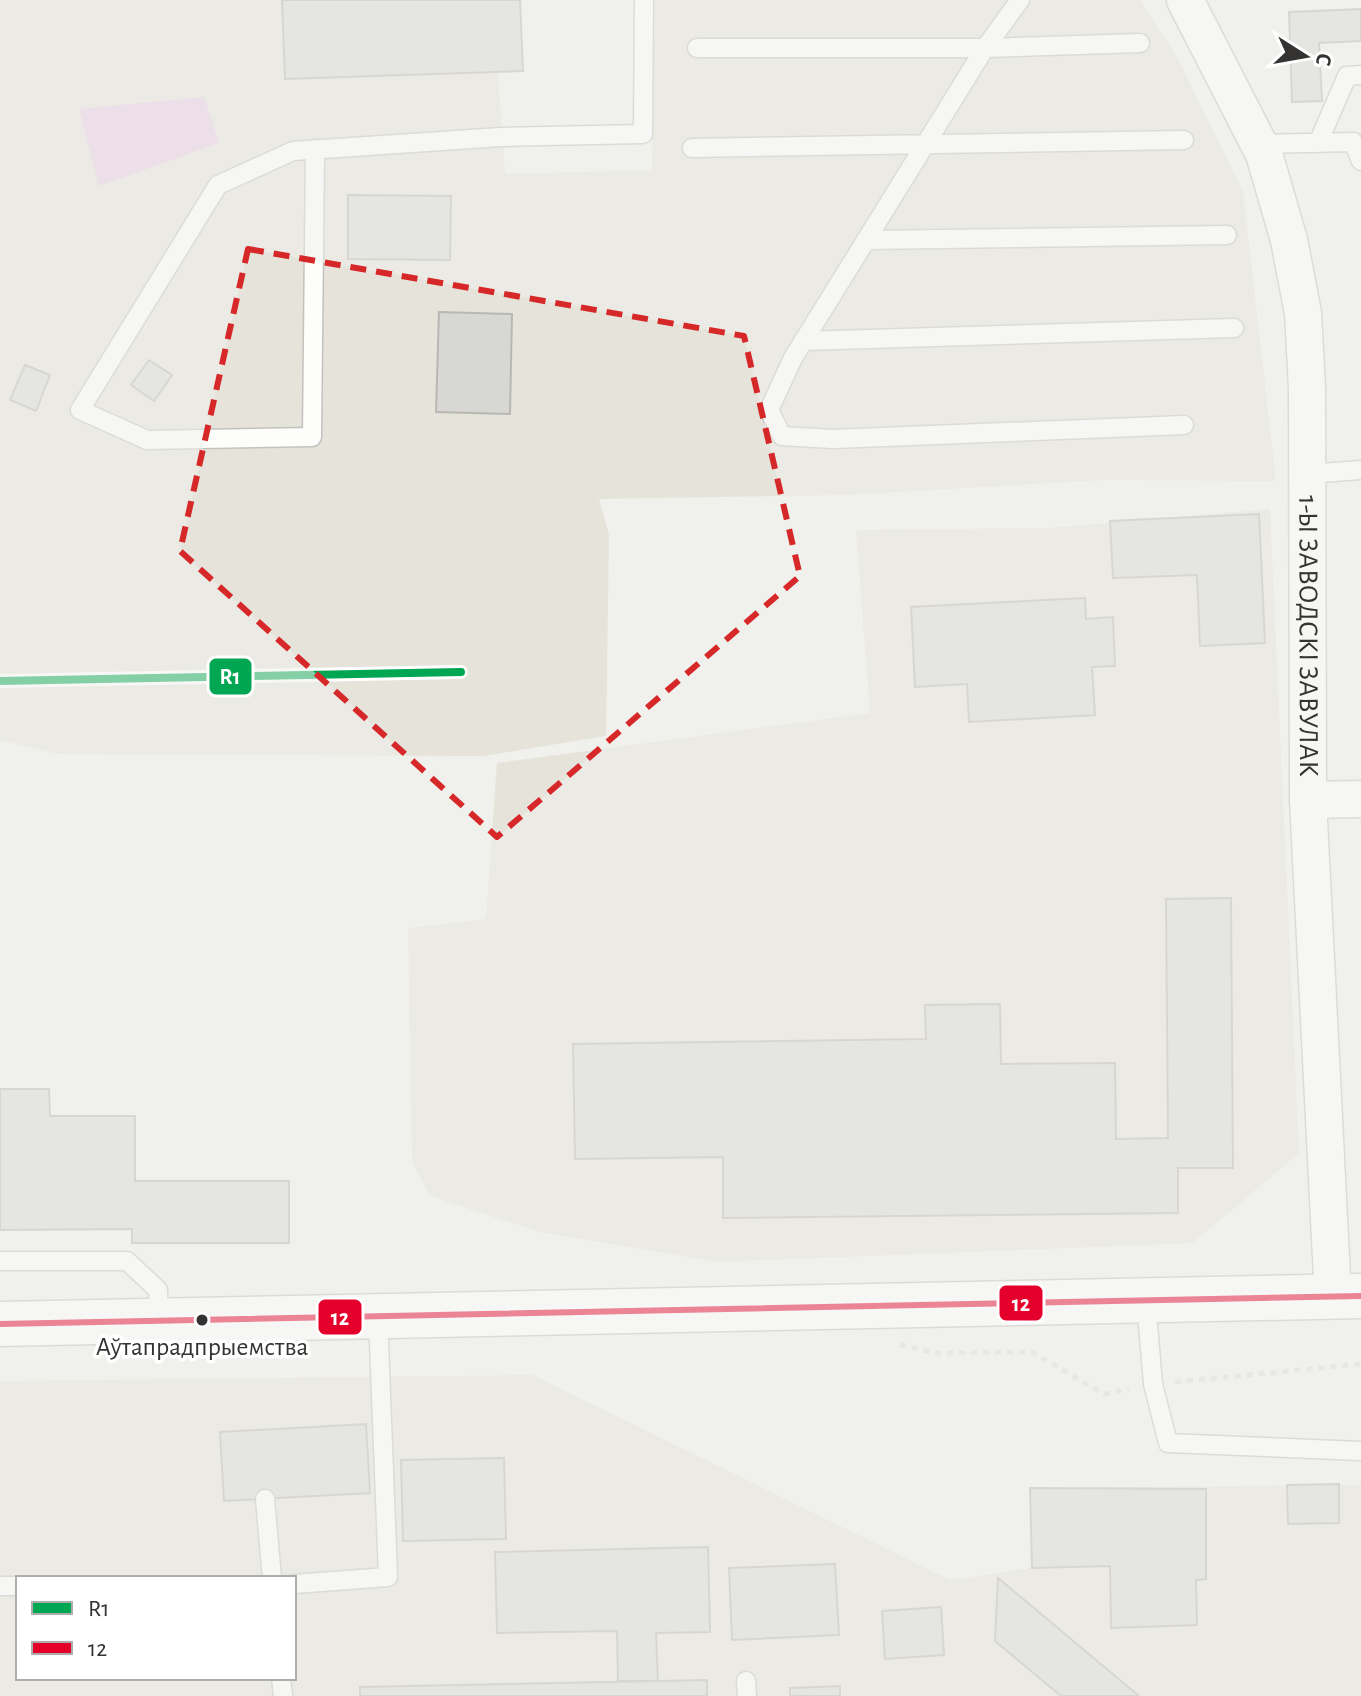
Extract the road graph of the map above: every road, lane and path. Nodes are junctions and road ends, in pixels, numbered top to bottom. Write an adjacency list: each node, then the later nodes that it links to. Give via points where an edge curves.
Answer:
1 (644, 0): 13 (lane, via 643,134)
2 (1020, 0): 6 (lane)
3 (1185, 0): 11 (street, 1-Ы ЗАВОДСКІ ЗАВУЛАК)
4 (1140, 43): 6 (lane)
5 (697, 48): 6 (lane)
6 (985, 48): 10 (lane)
7 (1361, 75): 9 (lane, via 1347,76)
8 (1184, 140): 10 (lane)
9 (1318, 143): 11 (lane); 14 (lane, via 1353,142)
10 (925, 144): 12 (lane); 16 (lane)
11 (1259, 144): 21 (street, 1-Ы ЗАВОДСКІ ЗАВУЛАК, via 1289,240 1303,313)
12 (692, 148)
13 (315, 149): 13 (lane, via 293,151 218,185 80,410 147,440 312,437)
14 (1361, 161)
15 (1227, 235): 16 (lane)
16 (866, 240): 18 (lane)
17 (1234, 328): 18 (lane)
18 (803, 341): 19 (lane, via 769,410 782,436 833,439)
19 (1184, 425)
20 (1361, 470): 21 (lane)
21 (1307, 474): 23 (street, 1-Ы ЗАВОДСКІ ЗАВУЛАК)
22 (1361, 799): 23 (street)
23 (1308, 800): 25 (street, 1-Ы ЗАВОДСКІ ЗАВУЛАК)
24 (0, 1261): 28 (lane, via 127,1261 158,1290)
25 (1347, 1297): 26 (main road)
26 (1146, 1299): 27 (main road); 32 (lane)
27 (378, 1314): 28 (main road); 36 (lane, via 388,1577)
28 (159, 1319): 29 (main road)
29 (0, 1324)
30 (889, 1343): 32 (path, via 937,1353 1032,1352 1104,1394)
31 (1361, 1364): 32 (path)
32 (1153, 1384): 33 (lane, via 1168,1443)
33 (1361, 1451)
34 (265, 1499): 35 (lane)
35 (272, 1576)
36 (296, 1584)

